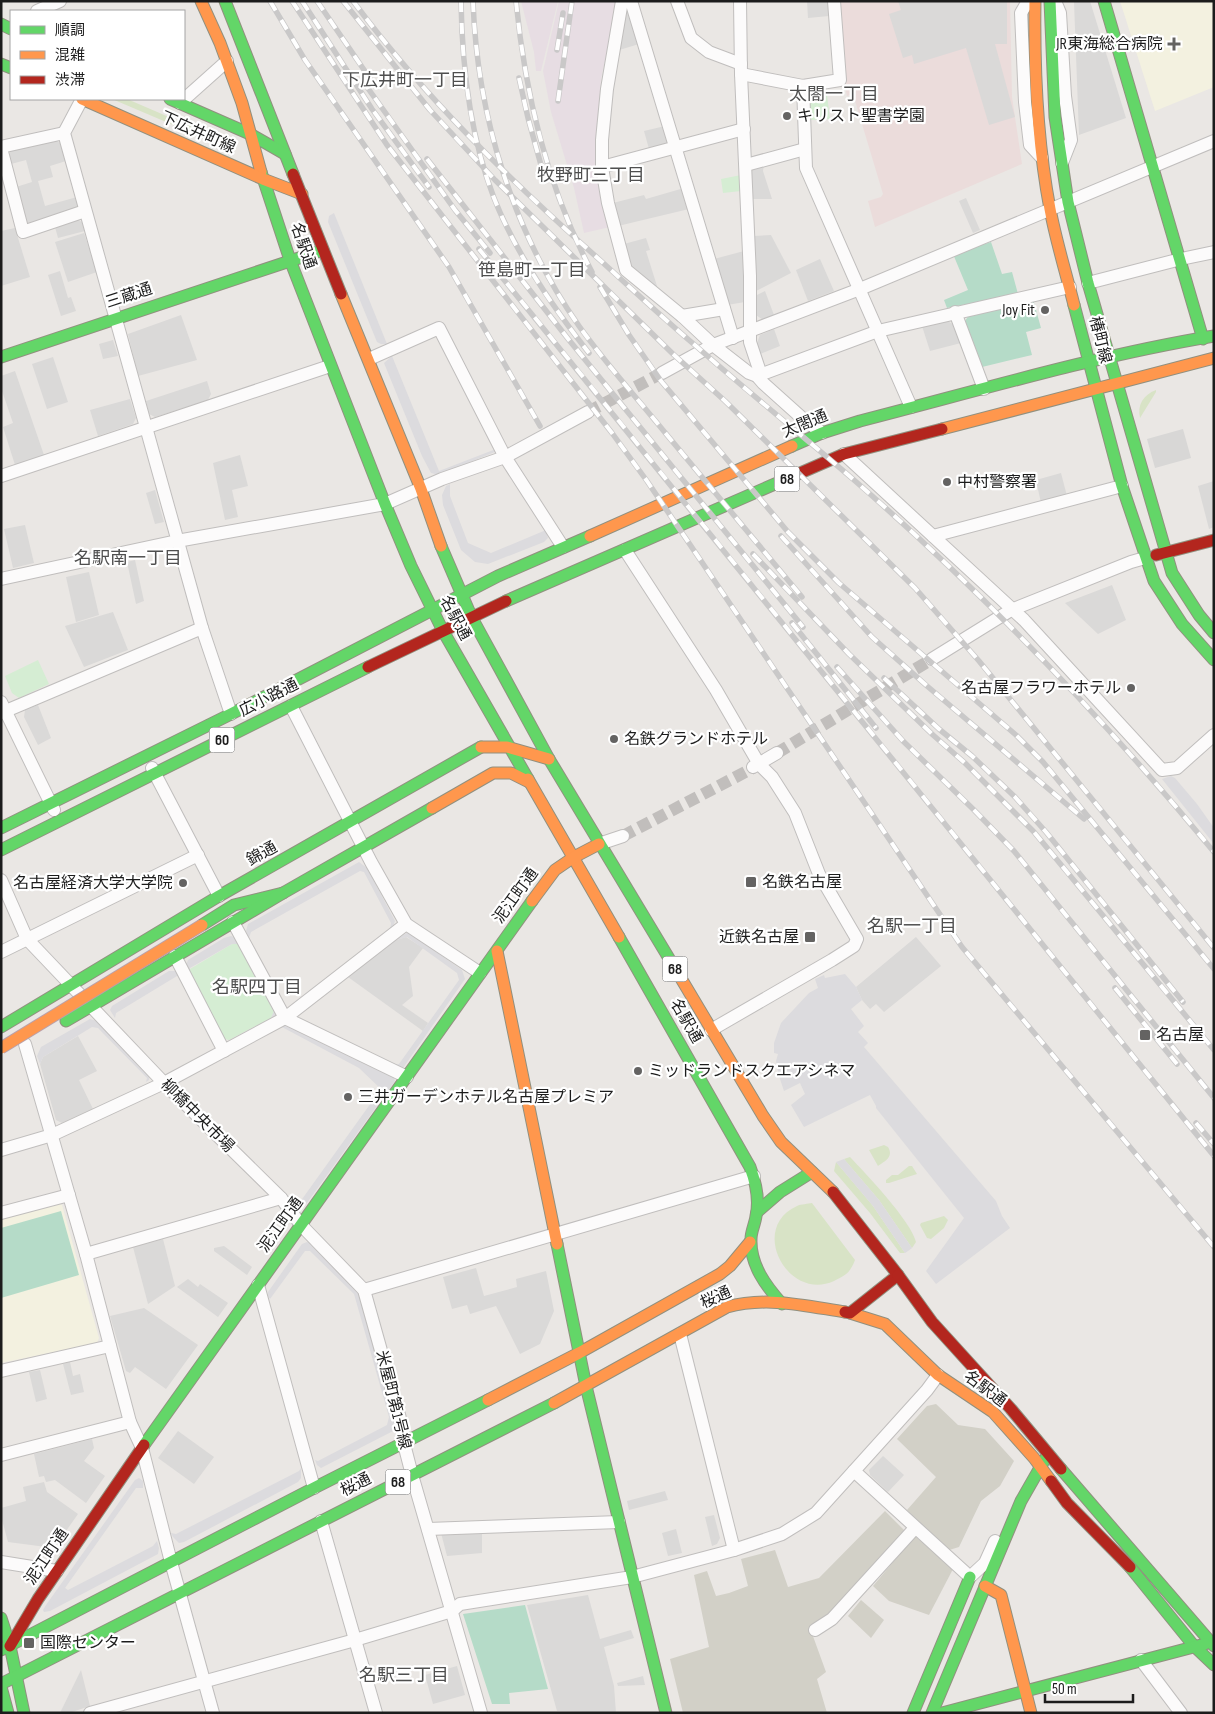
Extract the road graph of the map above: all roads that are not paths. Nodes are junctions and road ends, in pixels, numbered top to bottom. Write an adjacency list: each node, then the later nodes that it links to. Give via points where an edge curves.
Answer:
1 (60, 1): 14 (street)
2 (202, 1): 15 (main road, 名駅通)
3 (225, 1): 29 (main road, 名駅通)
4 (622, 1): 33 (street, via 607,88)
5 (631, 1): 26 (street)
6 (677, 1): 16 (street, via 691,38)
7 (740, 1): 16 (street)
8 (834, 1): 17 (street, via 840,80)
9 (1028, 1): 30 (street, via 1021,13 1025,102 1030,145)
10 (1035, 1): 30 (main road, 椿町線, via 1034,55)
11 (1050, 1): 32 (main road, 椿町線, via 1054,117)
12 (1055, 1): 32 (street, via 1060,13 1071,140)
13 (1104, 1): 34 (main road)
14 (38, 10)
15 (227, 61): 18 (street); 24 (main road, 名駅通)
16 (741, 69): 17 (street); 22 (street)
17 (803, 86): 28 (street)
18 (185, 93)
19 (81, 100): 23 (street)
20 (84, 100): 35 (main road, 下広井町線)
21 (175, 101): 24 (main road, 下広井町線)
22 (744, 129): 26 (street); 31 (street)
23 (64, 133): 27 (street); 39 (street)
24 (250, 134): 29 (main road, 下広井町線); 35 (main road, 名駅通)
25 (1214, 141): 34 (street)
26 (675, 146): 33 (street); 47 (street)
27 (1, 148): 39 (street, via 23,232)
28 (805, 149): 31 (street); 45 (street, via 806,168)
29 (286, 154): 36 (main road, 名駅通)
30 (1042, 158): 38 (main road, 椿町線)
31 (746, 164): 51 (street)
32 (1062, 164): 37 (main road, 椿町線)
33 (602, 167): 49 (street, via 626,270)
34 (1153, 167): 37 (street); 42 (main road)
35 (263, 179): 36 (main road, 下広井町線); 43 (main road, 名駅通)
36 (302, 194): 40 (main road, 名駅通)
37 (1068, 202): 38 (street); 44 (main road, 椿町線)
38 (1050, 210): 45 (street); 46 (main road, 椿町線)
39 (85, 211): 50 (street)
40 (323, 250): 43 (main road, 三蔵通); 59 (main road, 名駅通)
41 (1214, 252): 42 (street)
42 (1181, 259): 44 (street); 53 (main road)
43 (290, 260): 50 (main road, 三蔵通); 61 (main road, 名駅通)
44 (1088, 284): 57 (main road, 椿町線)
45 (860, 288): 51 (street); 52 (street)
46 (1070, 288): 48 (street); 60 (main road, 椿町線)
47 (724, 309): 49 (street); 54 (street)
48 (955, 312): 52 (street); 65 (street)
49 (682, 316): 55 (street)
50 (115, 318): 56 (main road, 三蔵通); 69 (street)
51 (750, 331): 54 (street); 63 (street, via 750,342 759,369)
52 (878, 331): 63 (street); 67 (street)
53 (1208, 337): 57 (main road, 太閤通 / 68)
54 (733, 338): 55 (street)
55 (713, 345): 62 (street); 63 (street)
56 (1, 357)
57 (1109, 357): 60 (main road, 太閤通 / 68); 64 (main road, 椿町線)
58 (1214, 358): 64 (main road, 68)
59 (369, 359): 72 (street, via 439,328); 75 (main road, 名駅通)
60 (1089, 362): 65 (main road, 太閤通 / 68); 66 (main road, 椿町線)
61 (330, 366): 69 (street); 76 (main road, 名駅通)
62 (662, 373)
63 (757, 376): 70 (street)
64 (1116, 384): 66 (main road, 68); 82 (main road, 椿町線)
65 (984, 389): 67 (main road, 太閤通 / 68)
66 (1095, 389): 71 (main road, 68); 74 (main road, 椿町線)
67 (911, 408): 70 (main road, 太閤通 / 68)
68 (588, 412): 72 (street)
69 (146, 427): 73 (street); 79 (street)
70 (822, 433): 80 (main road, 太閤通 / 68)
71 (844, 454): 77 (street); 81 (main road, 68)
72 (505, 457): 75 (street); 80 (street)
73 (1, 476)
74 (1122, 486): 77 (street); 83 (main road, 椿町線)
75 (421, 489): 76 (street); 85 (main road, 名駅通)
76 (385, 504): 79 (street); 86 (main road, 名駅通)
77 (933, 536): 87 (street)
78 (1214, 540): 82 (main road)
79 (177, 541): 84 (street); 89 (street)
80 (563, 547): 85 (main road, 太閤通 / 68)
81 (625, 550): 88 (main road, 68); 102 (street, via 716,690)
82 (1166, 553): 83 (main road); 91 (main road, 椿町線, via 1172,573)
83 (1145, 558): 87 (street); 93 (main road, 椿町線, via 1154,580 1182,624)
84 (1, 579)
85 (461, 594): 86 (main road, 太閤通 / 68); 88 (main road, 名駅通)
86 (431, 610): 90 (main road, 名駅通 / 68); 96 (main road, 広小路通 / 60)
87 (1011, 610): 92 (street); 97 (street, via 1024,620 1162,770 1177,768)
88 (472, 618): 90 (main road, 広小路通 / 60); 101 (main road, 名駅通 / 68)
89 (202, 628): 95 (street); 96 (street)
90 (443, 631): 94 (main road, 広小路通 / 60); 98 (main road, 名駅通 / 68)
91 (1214, 632)
92 (932, 659)
93 (1214, 660)
94 (291, 706): 103 (main road, 広小路通 / 60); 107 (street)
95 (3, 709): 105 (street)
96 (231, 714): 100 (main road, 広小路通 / 60)
97 (1214, 735)
98 (509, 747): 101 (main road, 錦通); 104 (main road, 名駅通 / 68); 107 (main road, 錦通, via 480,747)
99 (777, 753): 102 (street)
100 (146, 756): 103 (street); 105 (main road, 広小路通 / 60)
101 (549, 759): 110 (main road, 名駅通 / 68)
102 (756, 766): 129 (street, via 772,777 795,813 819,874 857,940 854,946 832,960)
103 (155, 774): 106 (main road, 広小路通 / 60); 113 (street)
104 (530, 782): 111 (main road, via 511,773 492,773); 114 (main road, 名駅通 / 68)
105 (51, 804): 106 (street); 108 (main road, 広小路通 / 60)
106 (59, 821): 112 (main road, 広小路通 / 60)
107 (352, 822): 111 (street); 117 (main road, 錦通)
108 (1, 828)
109 (623, 836): 110 (street)
110 (599, 844): 114 (main road, 泥江町通); 129 (main road, 名駅通 / 68)
111 (364, 846): 116 (main road); 119 (street)
112 (1, 850)
113 (198, 855): 117 (street); 120 (street)
114 (574, 857): 121 (main road, 泥江町通, via 555,870); 139 (main road, 名駅通 / 68)
115 (1, 880): 120 (street, 柳橋中央市場)
116 (283, 893): 118 (main road); 131 (main road, bridge, via 234,905)
117 (219, 896): 125 (main road, 錦通)
118 (233, 922): 123 (main road); 127 (street)
119 (406, 924): 124 (street); 127 (street)
120 (27, 939): 122 (street); 125 (street, 柳橋中央市場)
121 (497, 951): 124 (main road, 泥江町通); 145 (main road)
122 (1, 952)
123 (176, 956): 126 (main road); 132 (street)
124 (480, 973): 134 (main road, 泥江町通)
125 (70, 986): 126 (street, 柳橋中央市場); 128 (main road, 錦通)
126 (92, 1007): 130 (main road); 135 (street, 柳橋中央市場)
127 (286, 1018): 132 (street); 134 (street)
128 (1, 1027)
129 (711, 1030): 138 (main road, 名駅通 / 68, via 781,1142)
130 (25, 1044): 133 (main road); 136 (street)
131 (1, 1048)
132 (224, 1051): 135 (street)
133 (1, 1059)
134 (407, 1077): 144 (main road, 泥江町通)
135 (164, 1083): 136 (street); 141 (street, 柳橋中央市場)
136 (52, 1135): 137 (street); 140 (street)
137 (1, 1150)
138 (812, 1172): 142 (main road, via 780,1192); 148 (main road, 名駅通 / 68, via 836,1195)
139 (754, 1176): 142 (main road, 名駅通 / 68); 145 (street)
140 (69, 1195): 143 (street); 147 (street)
141 (281, 1198): 144 (street, 柳橋中央市場); 147 (street)
142 (758, 1212): 146 (main road, 名駅通 / 68)
143 (1, 1213)
144 (301, 1225): 149 (main road, 泥江町通); 150 (street, 米屋町第1号線)
145 (554, 1235): 150 (street); 155 (main road)
146 (750, 1242): 151 (main road, 名駅通 / 68, via 760,1278); 155 (main road, 桜通 / 68, via 720,1274)
147 (86, 1254): 154 (street)
148 (898, 1274): 152 (main road); 160 (main road, 名駅通, via 942,1335)
149 (258, 1285): 162 (main road, 泥江町通); 168 (street)
150 (364, 1290): 161 (street, 米屋町第1号線, via 402,1422)
151 (782, 1304): 152 (main road, 名駅通 / 68); 153 (main road, 桜通 / 68, via 738,1303)
152 (850, 1314): 157 (main road, 名駅通, via 885,1324)
153 (680, 1334): 158 (main road, 桜通 / 68); 173 (street)
154 (110, 1346): 156 (street); 159 (street)
155 (579, 1353): 158 (main road); 161 (main road, 桜通 / 68)
156 (1, 1370)
157 (938, 1375): 165 (main road, 名駅通, via 993,1412); 166 (street)
158 (586, 1386): 167 (main road, 桜通 / 68); 170 (main road)
159 (130, 1422): 162 (street); 164 (street)
160 (1033, 1434): 163 (main road, 名駅通); 165 (street)
161 (404, 1444): 167 (street, 米屋町第1号線); 168 (main road, 桜通 / 68)
162 (142, 1448): 175 (street); 176 (main road, 泥江町通)
163 (1048, 1454): 165 (main road); 185 (main road, 名駅通)
164 (1, 1455)
165 (1037, 1462): 178 (street, via 985,1563); 179 (main road); 187 (main road, 名駅通, via 1067,1503 1120,1557)
166 (854, 1471): 172 (street); 173 (street, via 816,1513 797,1526)
167 (412, 1475): 169 (main road, 桜通 / 68); 171 (street, 米屋町第1号線)
168 (314, 1488): 175 (main road, 桜通 / 68)
169 (321, 1521): 180 (main road, 桜通 / 68); 186 (street)
170 (619, 1522): 171 (street); 177 (main road)
171 (428, 1528): 181 (street, 米屋町第1号線)
172 (915, 1528): 178 (street); 183 (street, via 832,1619)
173 (734, 1550): 177 (street)
174 (1, 1562): 176 (street)
175 (171, 1562): 180 (street); 189 (main road, 桜通 / 68)
176 (57, 1571): 189 (main road, 泥江町通)
177 (632, 1577): 181 (street, via 460,1604); 202 (main road)
178 (970, 1577): 203 (main road)
179 (985, 1586): 195 (main road, via 1001,1596); 204 (main road)
180 (181, 1593): 192 (main road, 桜通 / 68); 193 (street)
181 (452, 1611): 186 (street); 201 (street, 米屋町第1号線)
182 (1, 1618): 189 (main road)
183 (815, 1630)
184 (1214, 1631): 185 (main road)
185 (1201, 1633): 187 (main road); 188 (main road, 名駅通)
186 (355, 1640): 193 (street); 200 (street)
187 (1192, 1643): 188 (main road); 190 (main road); 191 (main road, 名駅通)
188 (1213, 1644)
189 (6, 1648): 192 (main road)
190 (1141, 1660): 195 (main road); 207 (street)
191 (1214, 1665)
192 (16, 1678): 194 (main road, 桜通 / 68); 197 (main road)
193 (204, 1681): 198 (street); 199 (street)
194 (1, 1686): 196 (main road)
195 (1026, 1690): 205 (main road); 206 (main road)
196 (8, 1713)
197 (24, 1713)
198 (90, 1713)
199 (213, 1713)
200 (376, 1713)
201 (481, 1713)
202 (666, 1713)
203 (913, 1713)
204 (932, 1713)
205 (942, 1713)
206 (1031, 1713)
207 (1181, 1713)

